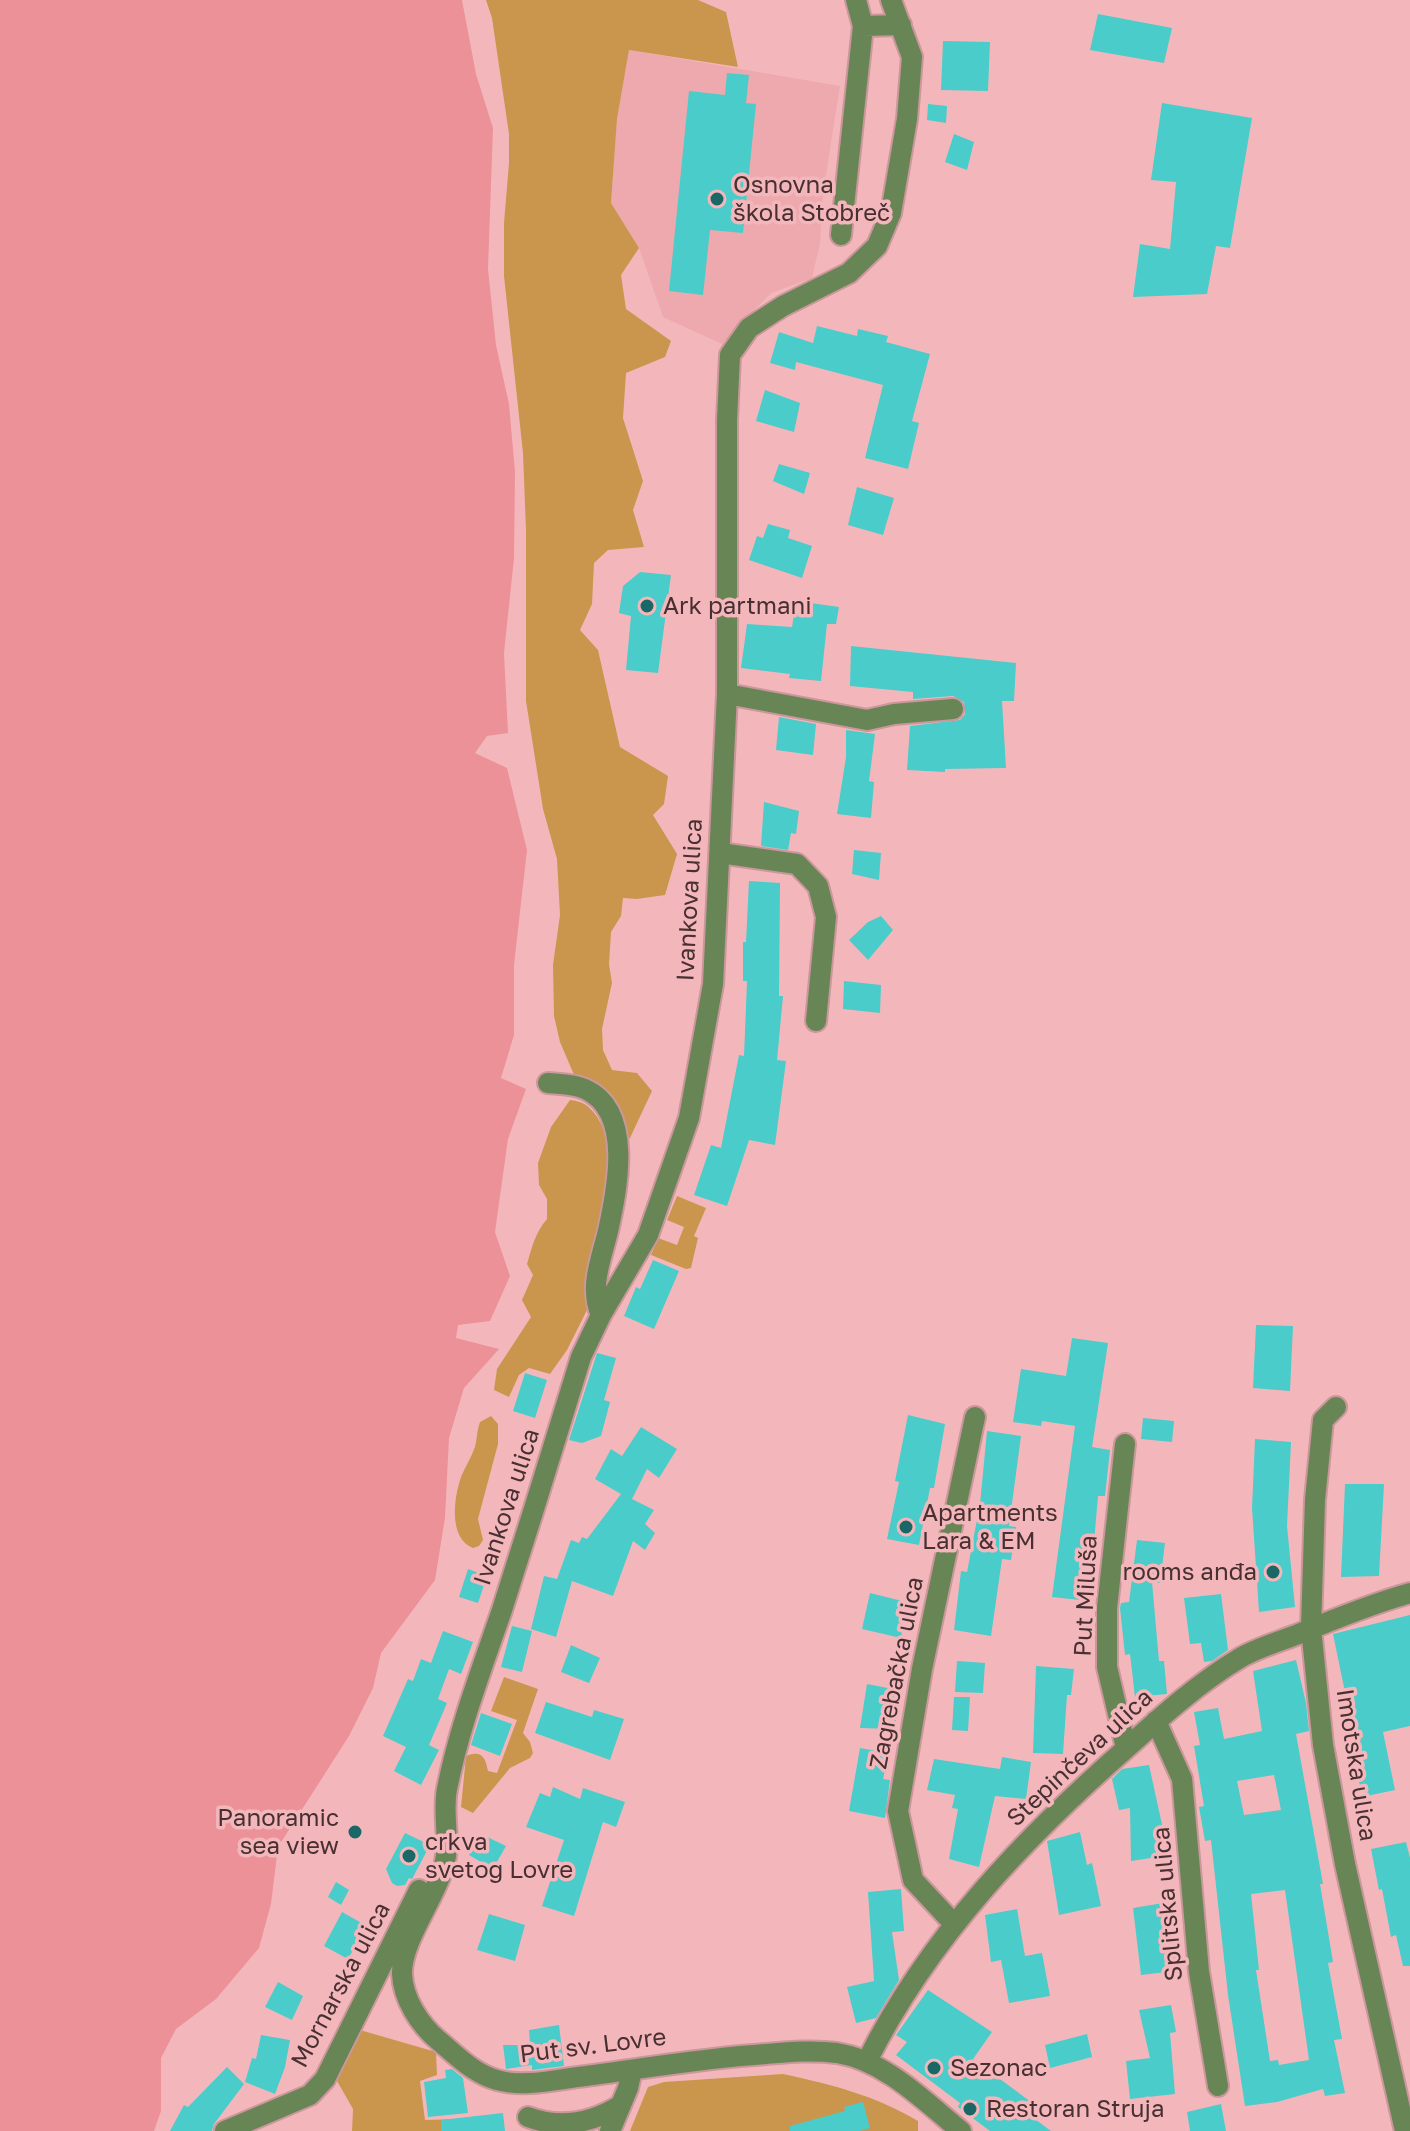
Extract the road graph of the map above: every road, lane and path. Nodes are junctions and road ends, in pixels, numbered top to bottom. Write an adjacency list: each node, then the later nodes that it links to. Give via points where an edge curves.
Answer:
1 (856, 0): 4 (street)
2 (891, 0): 3 (street, Ivankova ulica)
3 (901, 25): 4 (street); 6 (street, Ivankova ulica, via 912,57 907,119 891,213 877,246 849,273 749,328 730,355)
4 (863, 26): 5 (street)
5 (841, 235)
6 (727, 694): 7 (street, via 867,720); 8 (street, Ivankova ulica)
7 (953, 709)
8 (720, 853): 9 (street, via 797,864 818,886 826,917); 11 (street, Ivankova ulica, via 713,984 689,1118 648,1235)
9 (816, 1021)
10 (548, 1083): 11 (street, via 594,1094 616,1132 616,1184 594,1301)
11 (601, 1315): 19 (street, Ivankova ulica, via 581,1357 470,1705 447,1791)
12 (1336, 1407): 16 (street, Imotska ulica, via 1323,1420)
13 (975, 1417): 21 (street, Zagrebačka ulica, via 898,1811 913,1880)
14 (1125, 1444): 18 (street, Put Miluša, via 1107,1608 1107,1667)
15 (1410, 1593): 16 (street, Stepinčeva ulica)
16 (1311, 1628): 17 (street, Stepinčeva ulica, via 1241,1657); 31 (street, Imotska ulica, via 1323,1745 1345,1864)
17 (1156, 1721): 18 (street, Stepinčeva ulica); 25 (street, Splitska ulica, via 1182,1779 1199,1972)
18 (1126, 1748): 21 (street, Stepinčeva ulica, via 1026,1842)
19 (447, 1841): 20 (street, Put sv. Lovre)
20 (444, 1866): 24 (street, Put sv. Lovre, via 404,1958 406,1992 428,2032 470,2067 495,2080); 28 (street, Mornarska ulica, via 431,1871 422,1884 325,2079 310,2095)
21 (954, 1924): 22 (street, Stepinčeva ulica, via 891,2014)
22 (867, 2061): 23 (street, Put sv. Lovre, via 809,2051); 30 (street, Put sv. Lovre)
23 (632, 2070): 24 (street, Put sv. Lovre); 26 (street)
24 (523, 2084): 27 (street)
25 (1218, 2086)
26 (621, 2105): 27 (street, via 580,2122); 29 (street)
27 (528, 2124)
28 (225, 2131)
29 (610, 2131)
30 (961, 2131)
31 (1405, 2131)

